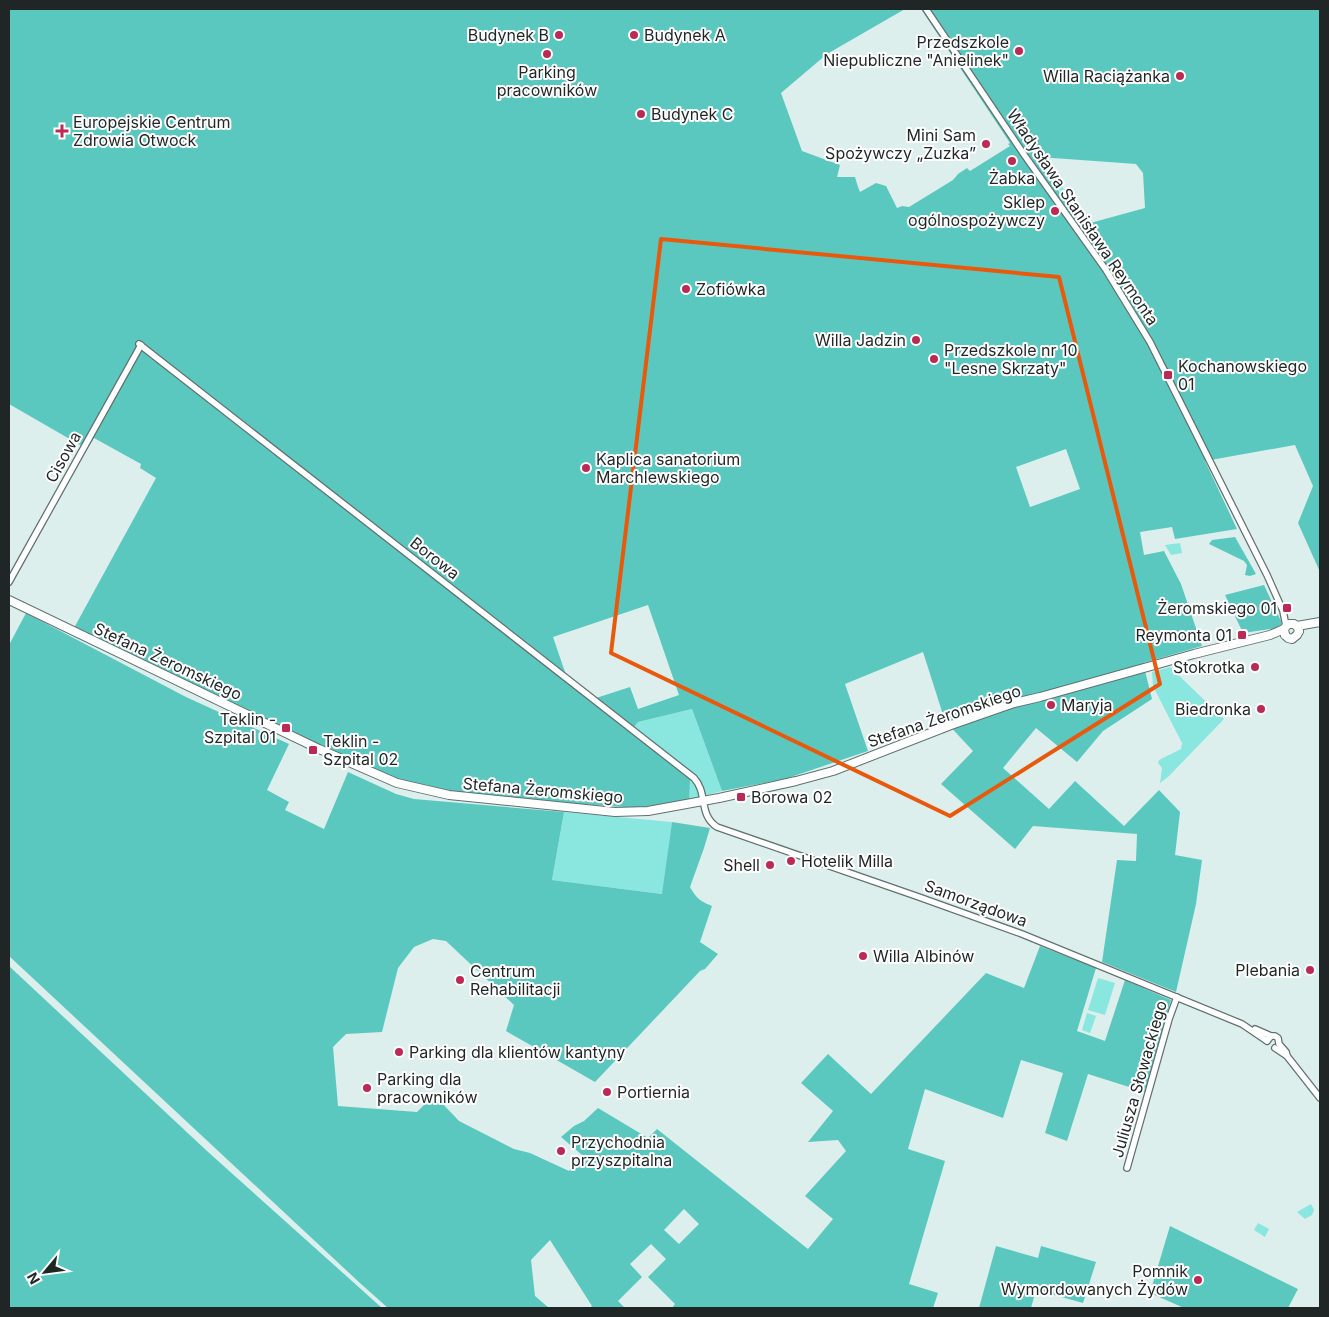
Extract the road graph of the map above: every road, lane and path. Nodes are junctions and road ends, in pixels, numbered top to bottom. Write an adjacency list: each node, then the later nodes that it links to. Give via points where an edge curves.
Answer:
1 (926, 9): 6 (street, Władysława Stanisława Reymonta, via 1106,270 1150,342 1267,575)
2 (140, 344): 3 (street, Cisowa); 7 (street, Borowa, via 694,778 700,786)
3 (9, 582)
4 (9, 600): 7 (main road, Stefana Żeromskiego, via 397,783 449,795 615,812 648,811)
5 (1320, 622): 6 (main road, Stefana Żeromskiego)
6 (1290, 629): 7 (main road, Stefana Żeromskiego, via 1014,703 833,771)
7 (703, 801): 8 (street, Samorządowa, via 710,822 718,827 1022,934)
8 (1177, 997): 9 (street, Samorządowa, via 1253,1028); 12 (street, Juliusza Słowackiego)
9 (1269, 1038): 10 (street, via 1279,1040); 10 (street, via 1269,1048)
10 (1277, 1046): 11 (street)
11 (1320, 1098)
12 (1127, 1168)

